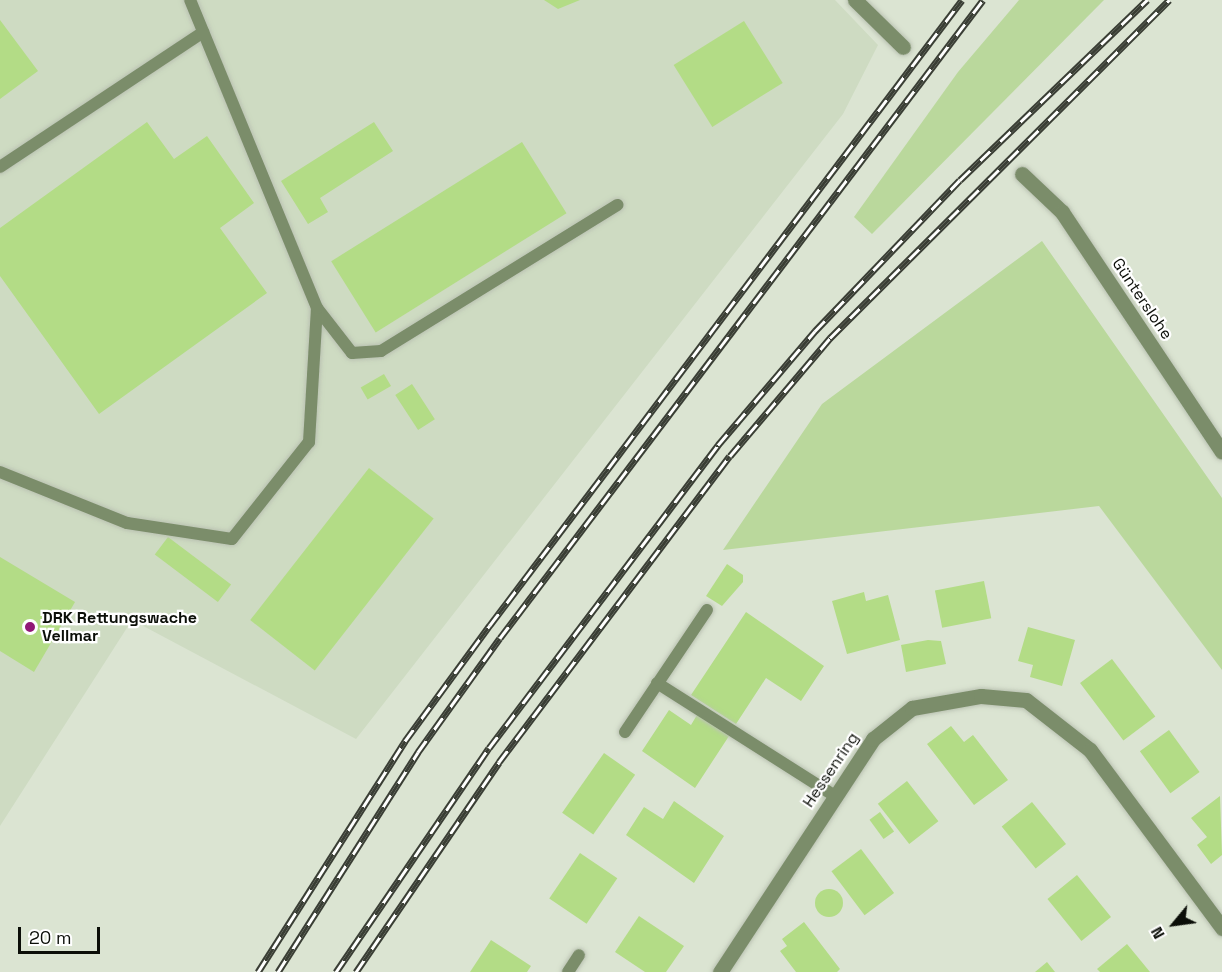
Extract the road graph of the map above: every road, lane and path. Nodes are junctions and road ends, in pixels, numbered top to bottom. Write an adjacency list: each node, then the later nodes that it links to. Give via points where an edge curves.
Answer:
1 (190, 0): 3 (lane)
2 (855, 0): 4 (street)
3 (203, 32): 5 (lane); 8 (lane)
4 (903, 47)
5 (0, 167)
6 (1022, 174): 9 (street, Günterslohe, via 1062,212)
7 (617, 205): 8 (lane, via 381,351 352,353)
8 (317, 308): 10 (lane, via 309,442 232,539 127,523)
9 (1222, 452)
10 (0, 472)
11 (707, 610): 12 (lane)
12 (657, 683): 13 (lane); 14 (lane)
13 (626, 732)
14 (835, 796): 15 (street, Hessenring, via 873,739 912,708 981,696 1026,700 1090,750); 18 (street, Hessenring)
15 (1222, 928)
16 (579, 955): 17 (lane)
17 (568, 972)
18 (720, 972)

